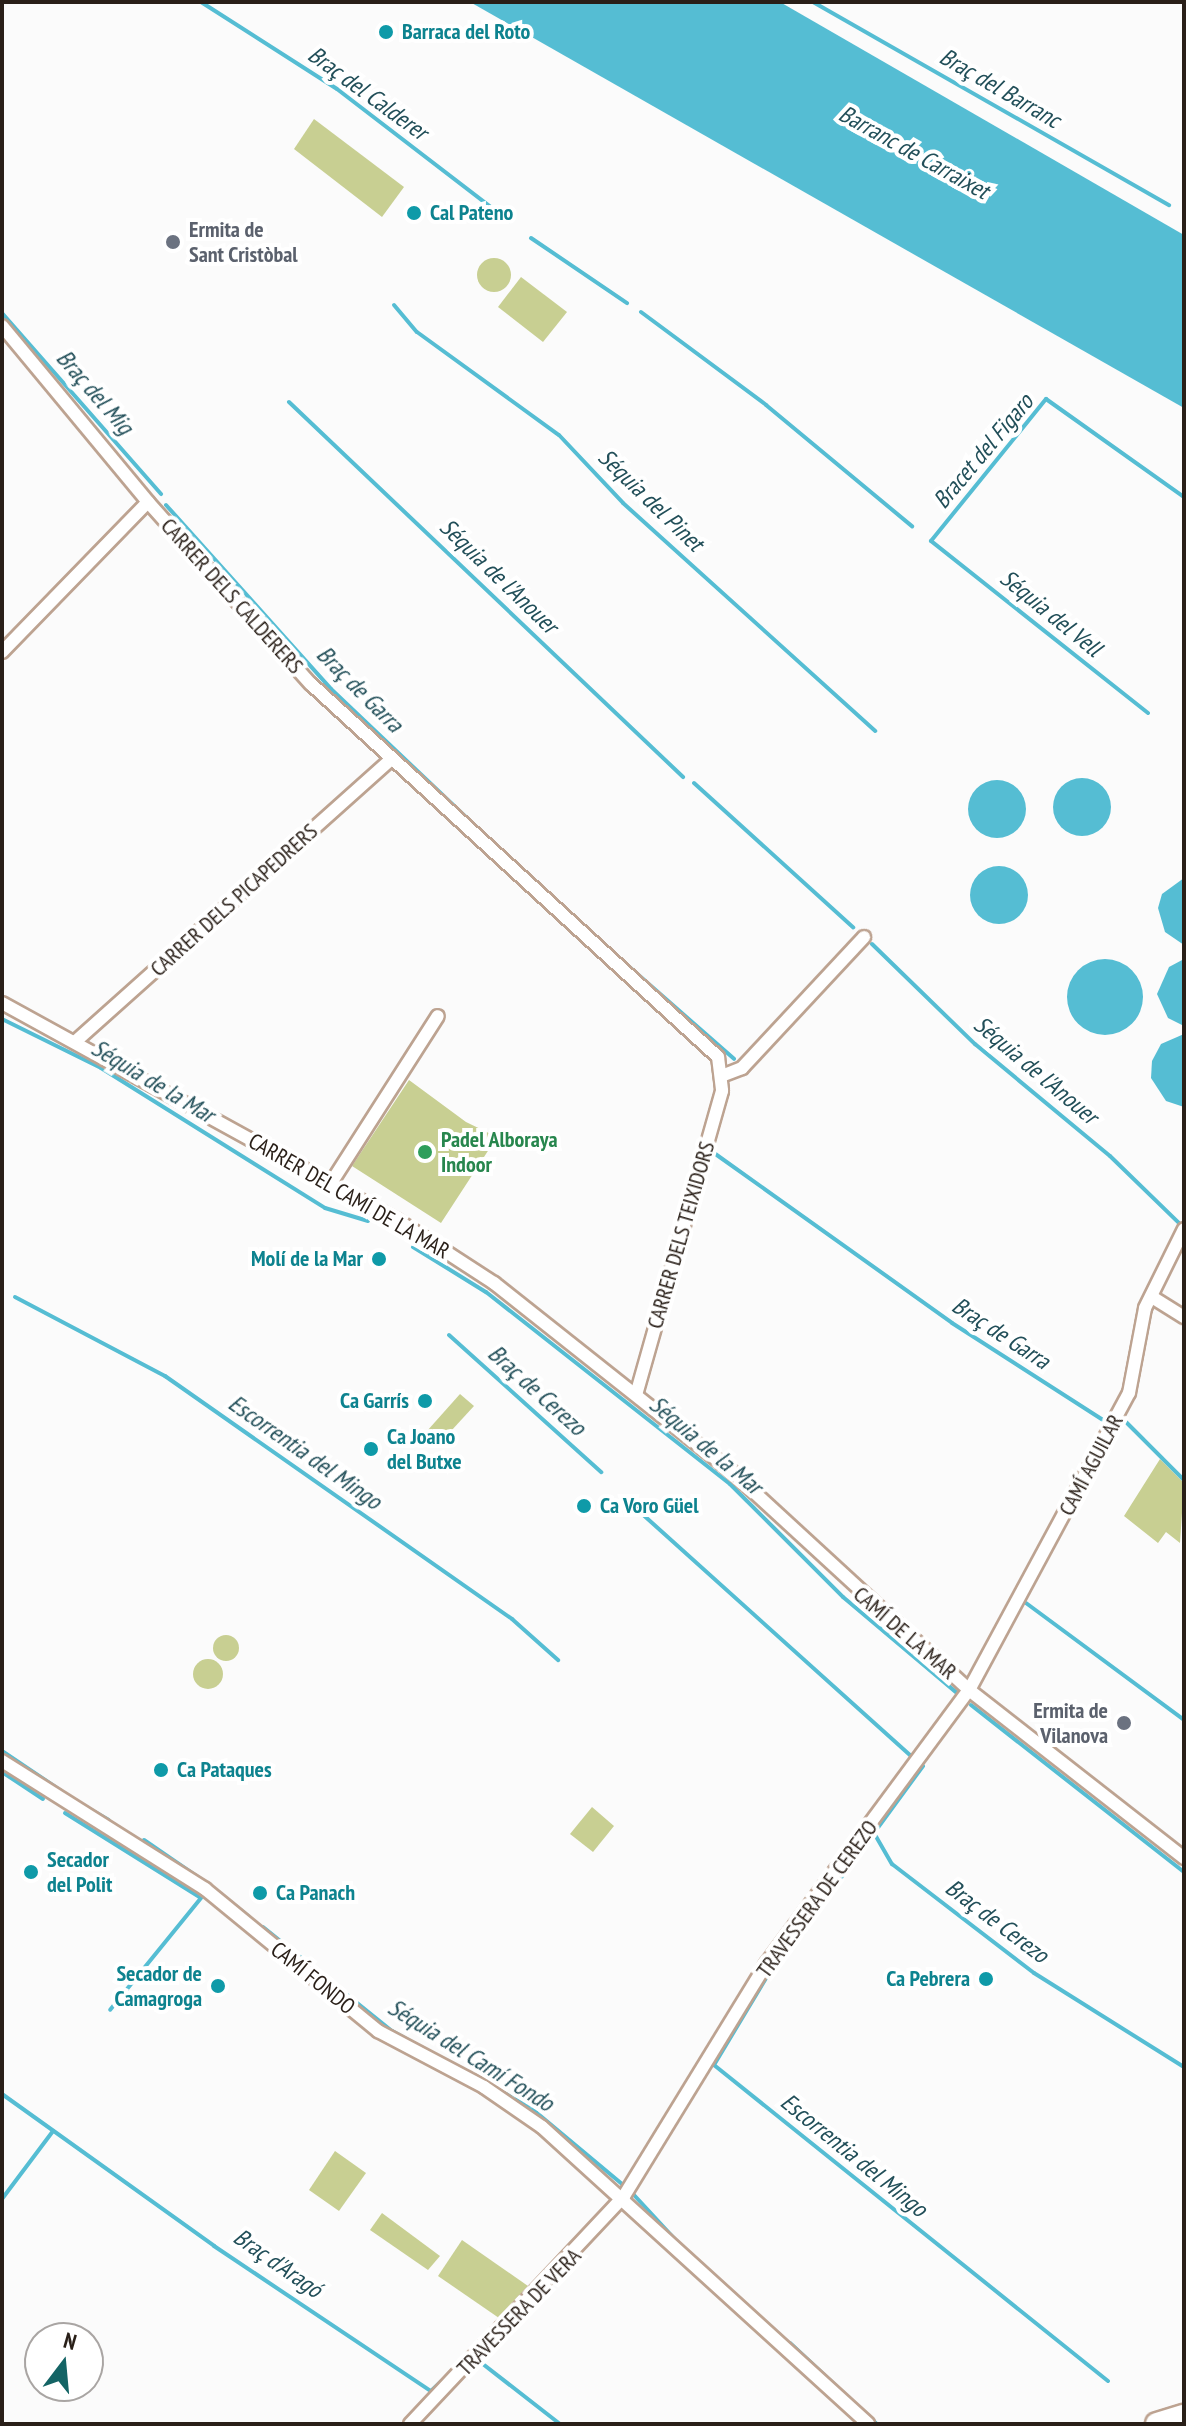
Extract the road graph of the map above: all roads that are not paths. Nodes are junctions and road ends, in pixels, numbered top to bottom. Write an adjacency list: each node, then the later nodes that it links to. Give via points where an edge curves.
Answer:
1 (2, 326): 2 (street, CARRER DELS CALDERERS)
2 (148, 502): 3 (street); 4 (street, CARRER DELS CALDERERS, via 311,684)
3 (2, 652)
4 (392, 758): 8 (street, CARRER DELS PICAPEDRERS); 9 (street, CARRER DELS CALDERERS, via 718,1057)
5 (864, 937): 9 (street, via 742,1068)
6 (2, 1003): 8 (street, CARRER DEL CAMÍ DE LA MAR)
7 (438, 1016): 10 (street)
8 (76, 1041): 10 (street, CARRER DEL CAMÍ DE LA MAR)
9 (724, 1075): 14 (street, CARRER DELS TEIXIDORS)
10 (331, 1183): 14 (street, CARRER DEL CAMÍ DE LA MAR, via 494,1283)
11 (1184, 1229): 12 (street, CAMÍ AGUILAR)
12 (1152, 1297): 13 (street); 15 (street, CAMÍ AGUILAR, via 1145,1308 1129,1393)
13 (1184, 1317)
14 (636, 1395): 15 (street, CAMÍ DE LA MAR, via 731,1471)
15 (969, 1690): 17 (street, CAMÍ DE LA MAR); 18 (street, TRAVESSERA DE CEREZO, via 766,1964)
16 (2, 1761): 18 (street, CAMÍ FONDO, via 205,1889 378,2031 484,2087 542,2127)
17 (1184, 1858)
18 (624, 2196): 20 (street, TRAVESSERA DE VERA); 21 (street, CAMÍ FONDO, via 704,2279)
19 (1184, 2416): 22 (highway)
20 (410, 2424)
21 (868, 2424)
22 (1157, 2424)

